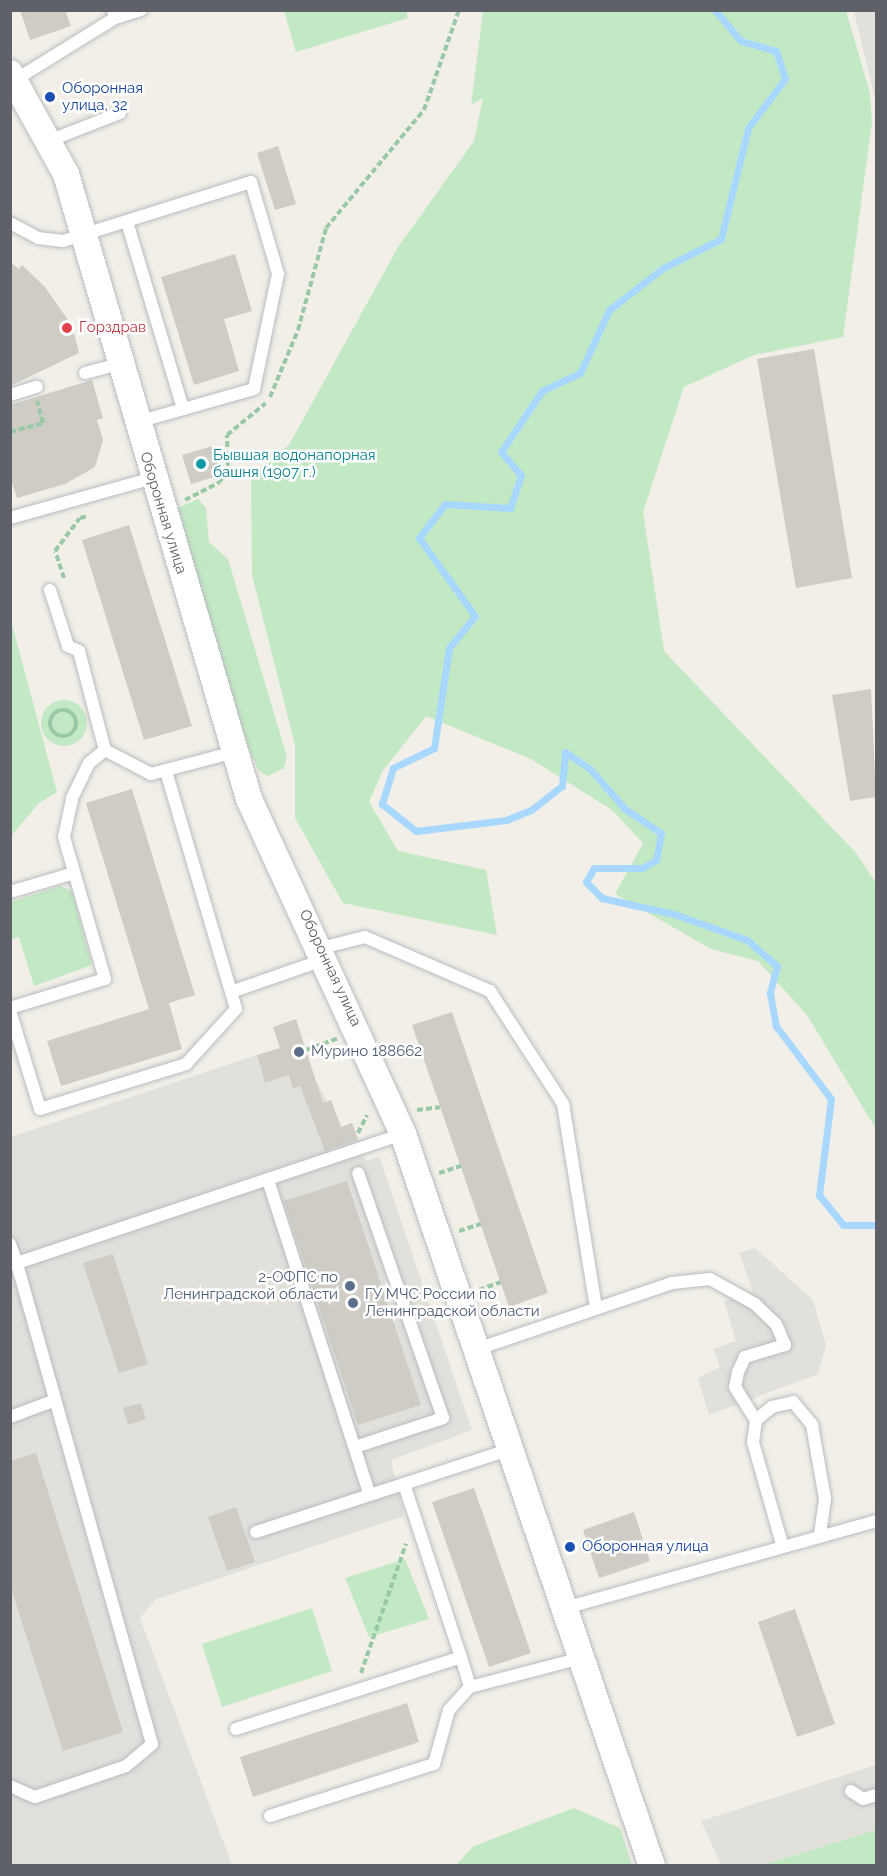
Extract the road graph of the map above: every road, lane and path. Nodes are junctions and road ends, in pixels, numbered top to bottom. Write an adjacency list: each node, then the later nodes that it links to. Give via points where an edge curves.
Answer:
1 (141, 10): 3 (lane)
2 (459, 10): 10 (path, via 424,110 339,211)
3 (114, 14): 4 (lane)
4 (13, 77): 6 (street, Оборонная улица)
5 (120, 113): 6 (lane)
6 (51, 140): 9 (street, Оборонная улица)
7 (127, 222): 9 (lane); 15 (lane); 15 (lane, via 251,182 255,194 278,274 254,389)
8 (10, 223): 9 (lane, via 38,238 63,241)
9 (83, 235): 11 (street, Оборонная улица)
10 (317, 251)
11 (120, 364): 12 (lane); 16 (street, Оборонная улица)
12 (85, 373)
13 (35, 388): 14 (lane); 17 (path, via 43,423)
14 (10, 395)
15 (183, 409): 16 (lane)
16 (137, 422): 18 (street, Оборонная улица)
17 (10, 432)
18 (153, 478): 20 (lane); 25 (street, Оборонная улица)
19 (91, 515): 21 (path, via 80,518 55,551)
20 (10, 518)
21 (63, 578)
22 (50, 591): 24 (lane, via 68,646 79,651)
23 (65, 709): 23 (path, via 50,720 61,736 77,725)
24 (105, 750): 26 (lane, via 151,774); 27 (lane, via 89,764 64,822)
25 (235, 752): 26 (lane); 29 (street, Оборонная улица, via 259,824)
26 (167, 774): 30 (lane)
27 (74, 873): 28 (lane); 31 (lane, via 105,979)
28 (10, 892)
29 (324, 953): 30 (lane); 36 (street, Оборонная улица); 42 (lane, via 365,937 490,992 563,1104)
30 (231, 992): 31 (lane, via 236,1009 186,1064 40,1109)
31 (10, 1009)
32 (340, 1038): 33 (path)
33 (306, 1050)
34 (440, 1107): 36 (path)
35 (367, 1115): 37 (path)
36 (405, 1122): 39 (lane); 43 (street, Оборонная улица)
37 (356, 1135)
38 (358, 1173): 47 (lane, via 443,1418)
39 (268, 1180): 41 (lane); 47 (lane)
40 (10, 1244): 41 (lane)
41 (17, 1263): 44 (lane)
42 (596, 1307): 43 (lane); 46 (lane, via 672,1283 710,1279 755,1304 776,1324 785,1345 745,1357 738,1372 735,1387)
43 (477, 1349): 48 (street, Оборонная улица)
44 (53, 1401): 45 (lane); 62 (lane, via 152,1744 126,1767 35,1797)
45 (10, 1417)
46 (756, 1420): 54 (lane, via 772,1407 793,1402 812,1425 825,1499); 55 (lane, via 753,1442)
47 (355, 1447): 50 (lane)
48 (512, 1449): 49 (lane); 56 (street, Оборонная улица)
49 (404, 1484): 50 (lane); 51 (lane)
50 (370, 1495): 53 (lane)
51 (416, 1517): 57 (lane); 60 (path)
52 (876, 1521): 54 (lane)
53 (256, 1532)
54 (820, 1535): 55 (lane)
55 (782, 1544): 56 (lane)
56 (565, 1608): 58 (street, Оборонная улица)
57 (461, 1657): 59 (lane); 60 (lane)
58 (581, 1658): 59 (lane); 66 (street, Оборонная улица)
59 (471, 1687): 65 (lane, via 449,1710 434,1764)
60 (355, 1691): 61 (lane)
61 (236, 1729)
62 (10, 1786)
63 (851, 1791): 64 (lane, via 863,1799)
64 (876, 1795)
65 (270, 1816)
66 (652, 1866)

